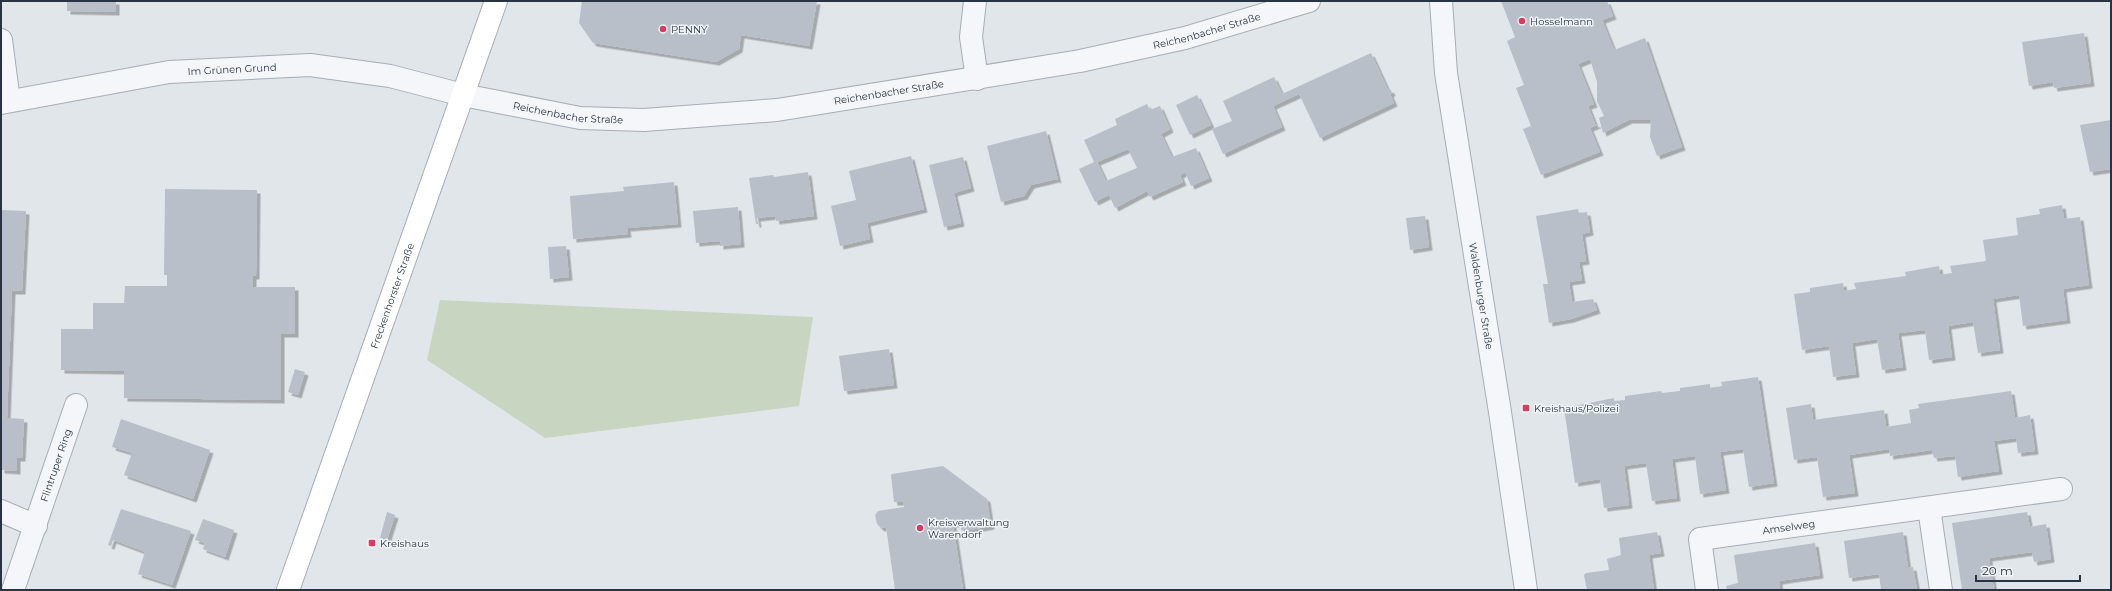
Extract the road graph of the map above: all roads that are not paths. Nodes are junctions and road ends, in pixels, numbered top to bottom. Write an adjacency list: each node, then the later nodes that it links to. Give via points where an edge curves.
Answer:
1 (496, 1): 7 (main road, Freckenhorster Straße)
2 (975, 1): 6 (street, via 971,37)
3 (1309, 1): 6 (street, Reichenbacher Straße, via 1185,38 1080,61)
4 (1440, 1): 16 (street, Waldenburger Straße, via 1446,73 1506,446)
5 (1, 40): 8 (street)
6 (977, 79): 7 (street, Reichenbacher Straße, via 777,110 644,120 580,118)
7 (463, 95): 8 (street, Im Grünen Grund, via 390,76 310,65 169,72); 15 (main road, Freckenhorster Straße)
8 (5, 102)
9 (76, 405): 13 (street, Flintruper Ring)
10 (2061, 489): 11 (street, Amselweg)
11 (1929, 508): 17 (street, Amselweg, via 1700,539); 18 (street)
12 (1, 511): 13 (street)
13 (36, 526): 14 (street, Flintruper Ring)
14 (13, 590)
15 (288, 590)
16 (1526, 590)
17 (1707, 590)
18 (1940, 590)

